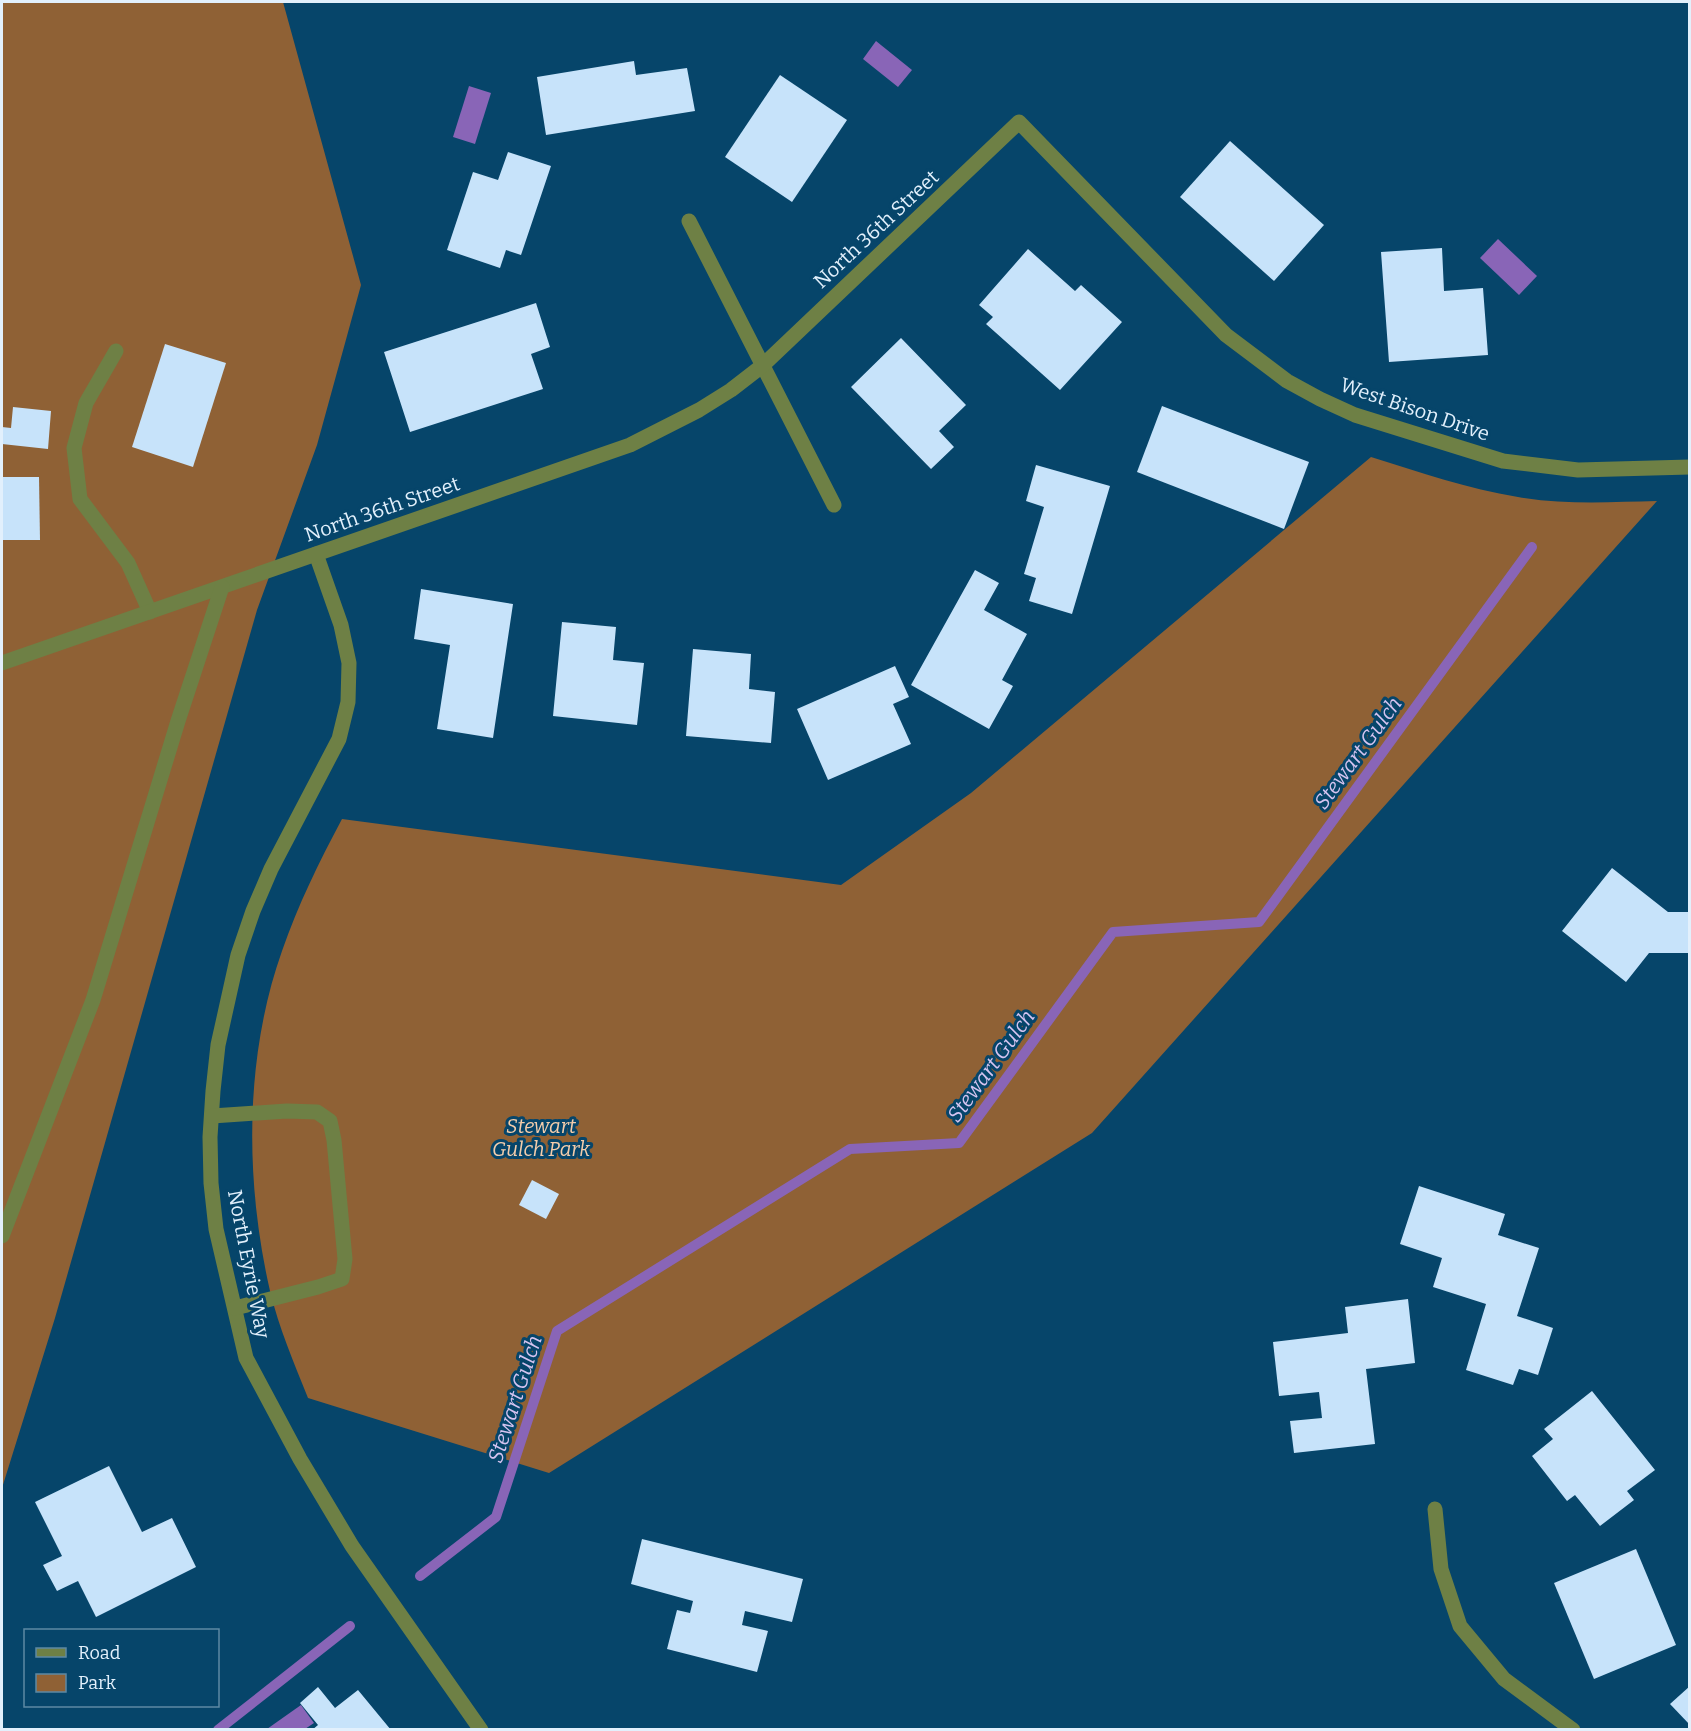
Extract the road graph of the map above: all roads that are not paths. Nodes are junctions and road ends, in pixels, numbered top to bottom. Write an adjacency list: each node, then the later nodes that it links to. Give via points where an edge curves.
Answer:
1 (1020, 122): 4 (street, North 36th Street); 5 (street, West Bison Drive, via 1226,335 1287,381 1320,399 1355,415 1503,461 1578,470)
2 (689, 221): 4 (street)
3 (116, 351): 9 (street, via 86,403 74,448 80,499 128,563)
4 (762, 366): 6 (street); 7 (street, North 36th Street, via 699,410 630,445)
5 (1689, 466)
6 (834, 505)
7 (316, 554): 8 (street, North 36th Street); 11 (street, North Eyrie Way, via 341,625 349,663 348,702 339,739 271,869 238,955 218,1045)
8 (222, 587): 9 (street, North 36th Street); 12 (street, via 93,1000)
9 (150, 612): 10 (street, North 36th Street)
10 (2, 663)
11 (212, 1116): 13 (street, North Eyrie Way, via 216,1229); 13 (street, via 317,1112 330,1121 334,1140 345,1259 342,1279)
12 (2, 1236)
13 (235, 1308): 15 (street, North Eyrie Way, via 246,1358 300,1459 352,1546)
14 (1435, 1509): 16 (street, via 1441,1569 1460,1626 1504,1679)
15 (481, 1730)
16 (1573, 1730)

